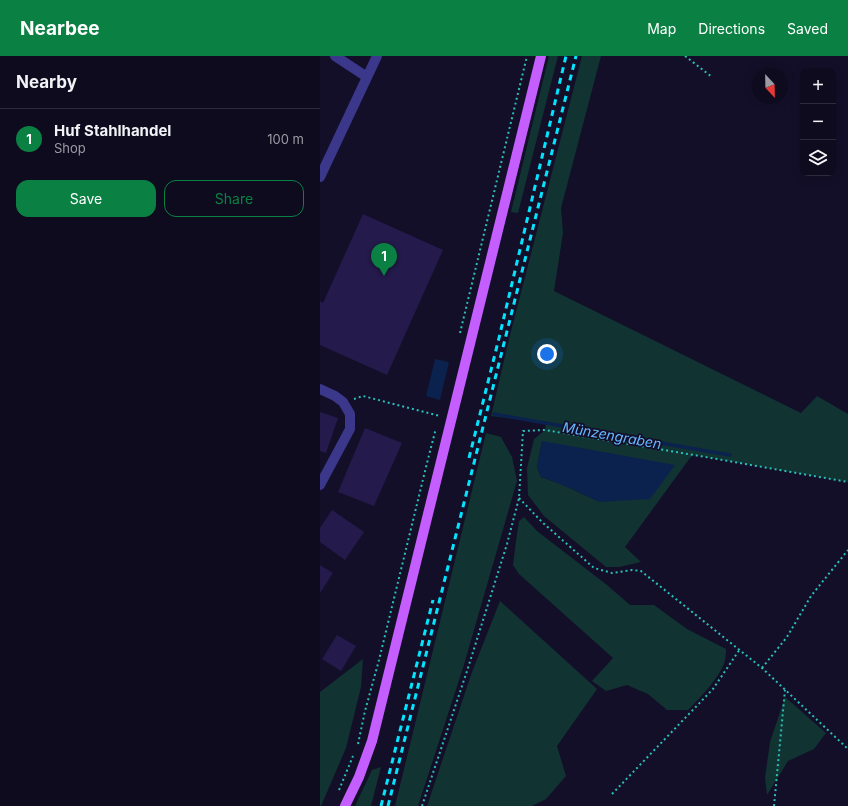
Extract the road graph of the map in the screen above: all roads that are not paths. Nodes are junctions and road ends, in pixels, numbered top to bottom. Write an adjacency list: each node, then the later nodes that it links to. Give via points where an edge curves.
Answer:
1 (334, 56): 4 (street)
2 (376, 56): 4 (street)
3 (540, 56): 8 (main road, via 372,741)
4 (367, 77): 5 (street)
5 (320, 177)
6 (320, 389): 7 (street, via 343,402 350,414 350,429)
7 (320, 485)
8 (345, 806)

